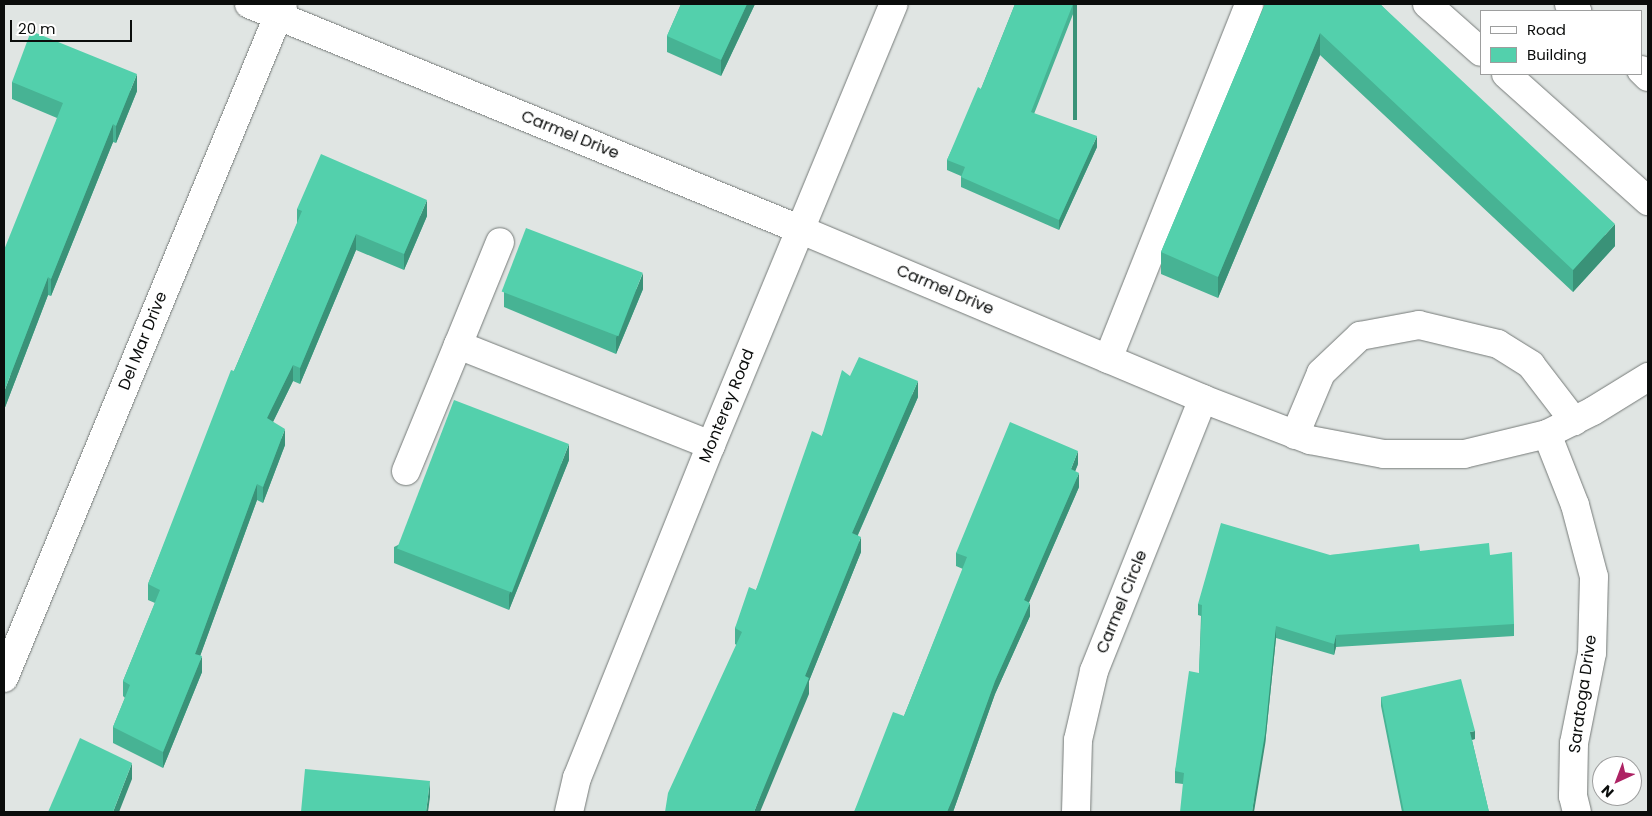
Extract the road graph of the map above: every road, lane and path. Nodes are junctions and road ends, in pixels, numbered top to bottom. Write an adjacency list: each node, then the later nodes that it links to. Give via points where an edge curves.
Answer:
1 (249, 4): 5 (street, Carmel Drive)
2 (894, 4): 9 (street, Monterey Road)
3 (1249, 4): 12 (street)
4 (1427, 4): 6 (street)
5 (280, 10): 9 (street, Carmel Drive); 20 (street, Del Mar Drive)
6 (1480, 51)
7 (1507, 75): 8 (street)
8 (1648, 201)
9 (799, 228): 12 (street, Carmel Drive); 18 (street, Monterey Road)
10 (500, 242): 11 (street)
11 (458, 345): 18 (street); 19 (street)
12 (1108, 359): 14 (street, Carmel Drive)
13 (1648, 377): 15 (street, Carmel Drive)
14 (1203, 399): 17 (street, Carmel Drive); 22 (street, Carmel Circle, via 1094,671 1078,740)
15 (1574, 421): 16 (street, Carmel Drive); 17 (street, via 1531,366 1498,344 1419,325 1360,336 1321,373)
16 (1547, 434): 17 (street, Carmel Drive, via 1464,454 1384,454); 23 (street, Saratoga Drive, via 1575,506 1594,578 1592,653 1574,743 1573,796)
17 (1295, 435)
18 (711, 445): 21 (street, Monterey Road, via 577,778)
19 (406, 471)
20 (4, 678)
21 (569, 812)
22 (1076, 812)
23 (1577, 812)

